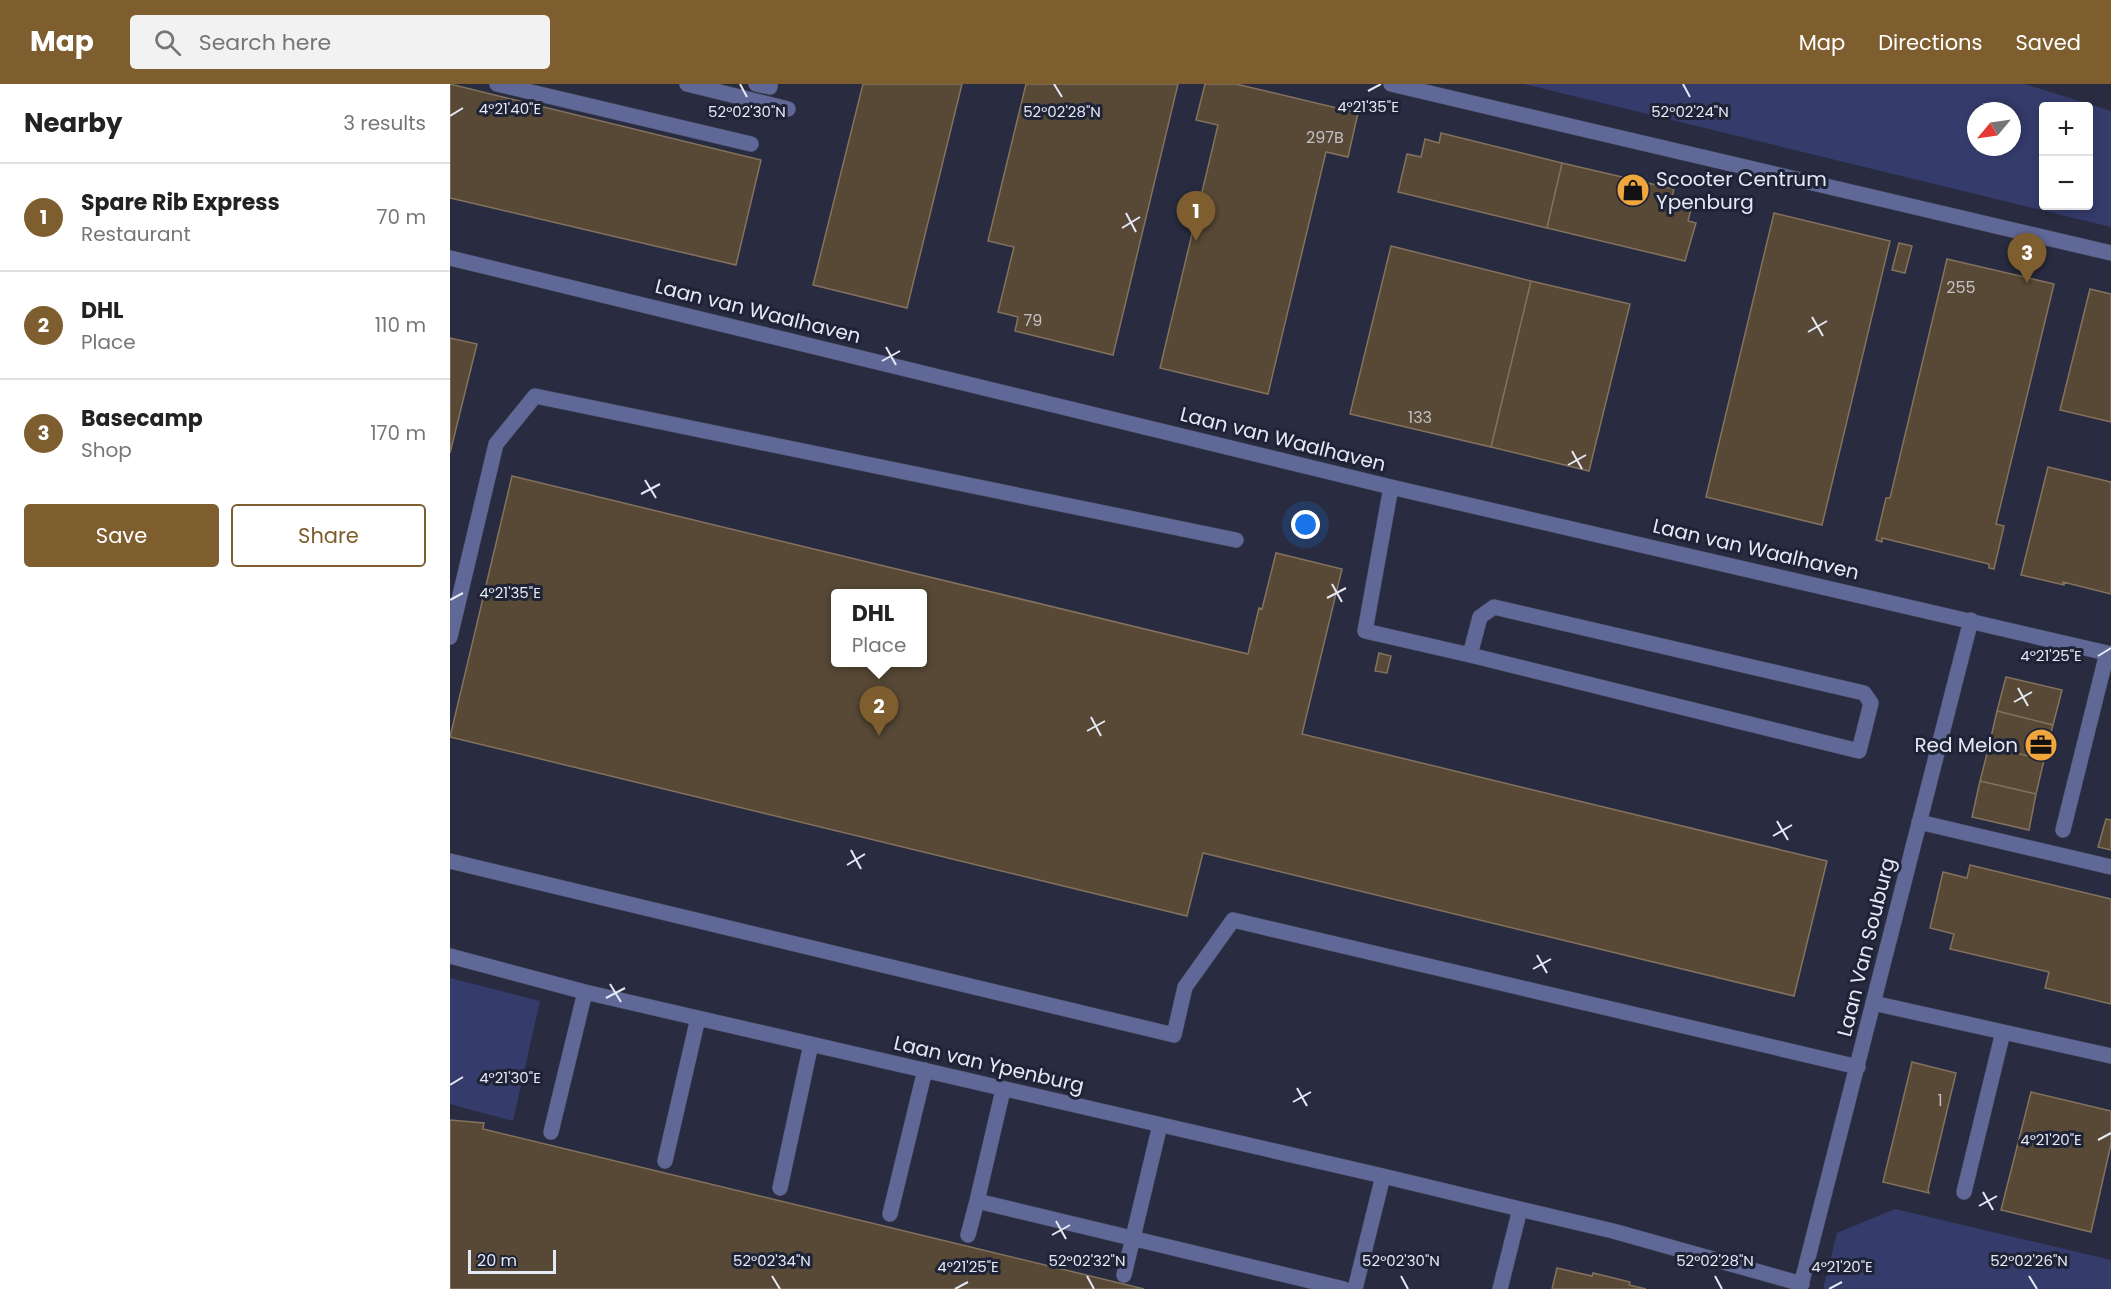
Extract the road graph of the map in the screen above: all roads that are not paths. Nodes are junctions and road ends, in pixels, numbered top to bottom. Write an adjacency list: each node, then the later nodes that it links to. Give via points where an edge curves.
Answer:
1 (497, 84): 7 (street)
2 (687, 84): 6 (street)
3 (756, 84): 4 (street)
4 (771, 84)
5 (1391, 84): 8 (street)
6 (788, 109)
7 (751, 144)
8 (2111, 253)
9 (450, 258): 10 (street, Laan van Waalhaven)
10 (1391, 487): 12 (street, Laan van Waalhaven); 15 (street, via 1365,631)
11 (1236, 540): 13 (street, via 535,396 496,444)
12 (1971, 620): 14 (street, Laan van Waalhaven); 16 (street, Laan Van Souburg)
13 (450, 637)
14 (2109, 654): 17 (street, Laan van Waalhaven)
15 (1470, 655): 15 (street, via 1859,751 1871,703 1864,693 1494,607 1480,617)
16 (1919, 822): 19 (street); 22 (street, Laan Van Souburg)
17 (2063, 830)
18 (450, 861): 27 (street, via 1174,1035 1185,987 1233,920)
19 (2111, 867)
20 (450, 956): 21 (street, Laan van Ypenburg)
21 (585, 992): 23 (street, Laan van Ypenburg); 31 (street)
22 (1873, 1003): 24 (street); 27 (street, Laan Van Souburg)
23 (698, 1018): 25 (street, Laan van Ypenburg); 32 (street)
24 (2003, 1032): 26 (street); 35 (street)
25 (811, 1044): 28 (street, Laan van Ypenburg); 34 (street)
26 (2111, 1056)
27 (1858, 1066): 42 (street, Laan Van Souburg)
28 (925, 1070): 29 (street, Laan van Ypenburg); 38 (street)
29 (1003, 1089): 30 (street, Laan van Ypenburg); 36 (street)
30 (1160, 1125): 33 (street, Laan van Ypenburg); 40 (street)
31 (551, 1132)
32 (665, 1161)
33 (1383, 1176): 37 (street, Laan van Ypenburg); 44 (street)
34 (780, 1188)
35 (1964, 1192)
36 (977, 1201): 39 (street); 40 (street)
37 (1520, 1209): 42 (street, Laan van Ypenburg, via 1613,1231); 45 (street)
38 (890, 1214)
39 (968, 1235)
40 (1133, 1238): 41 (street); 43 (street)
41 (1124, 1275)
42 (1801, 1286)
43 (1344, 1289)
44 (1355, 1289)
45 (1500, 1289)

